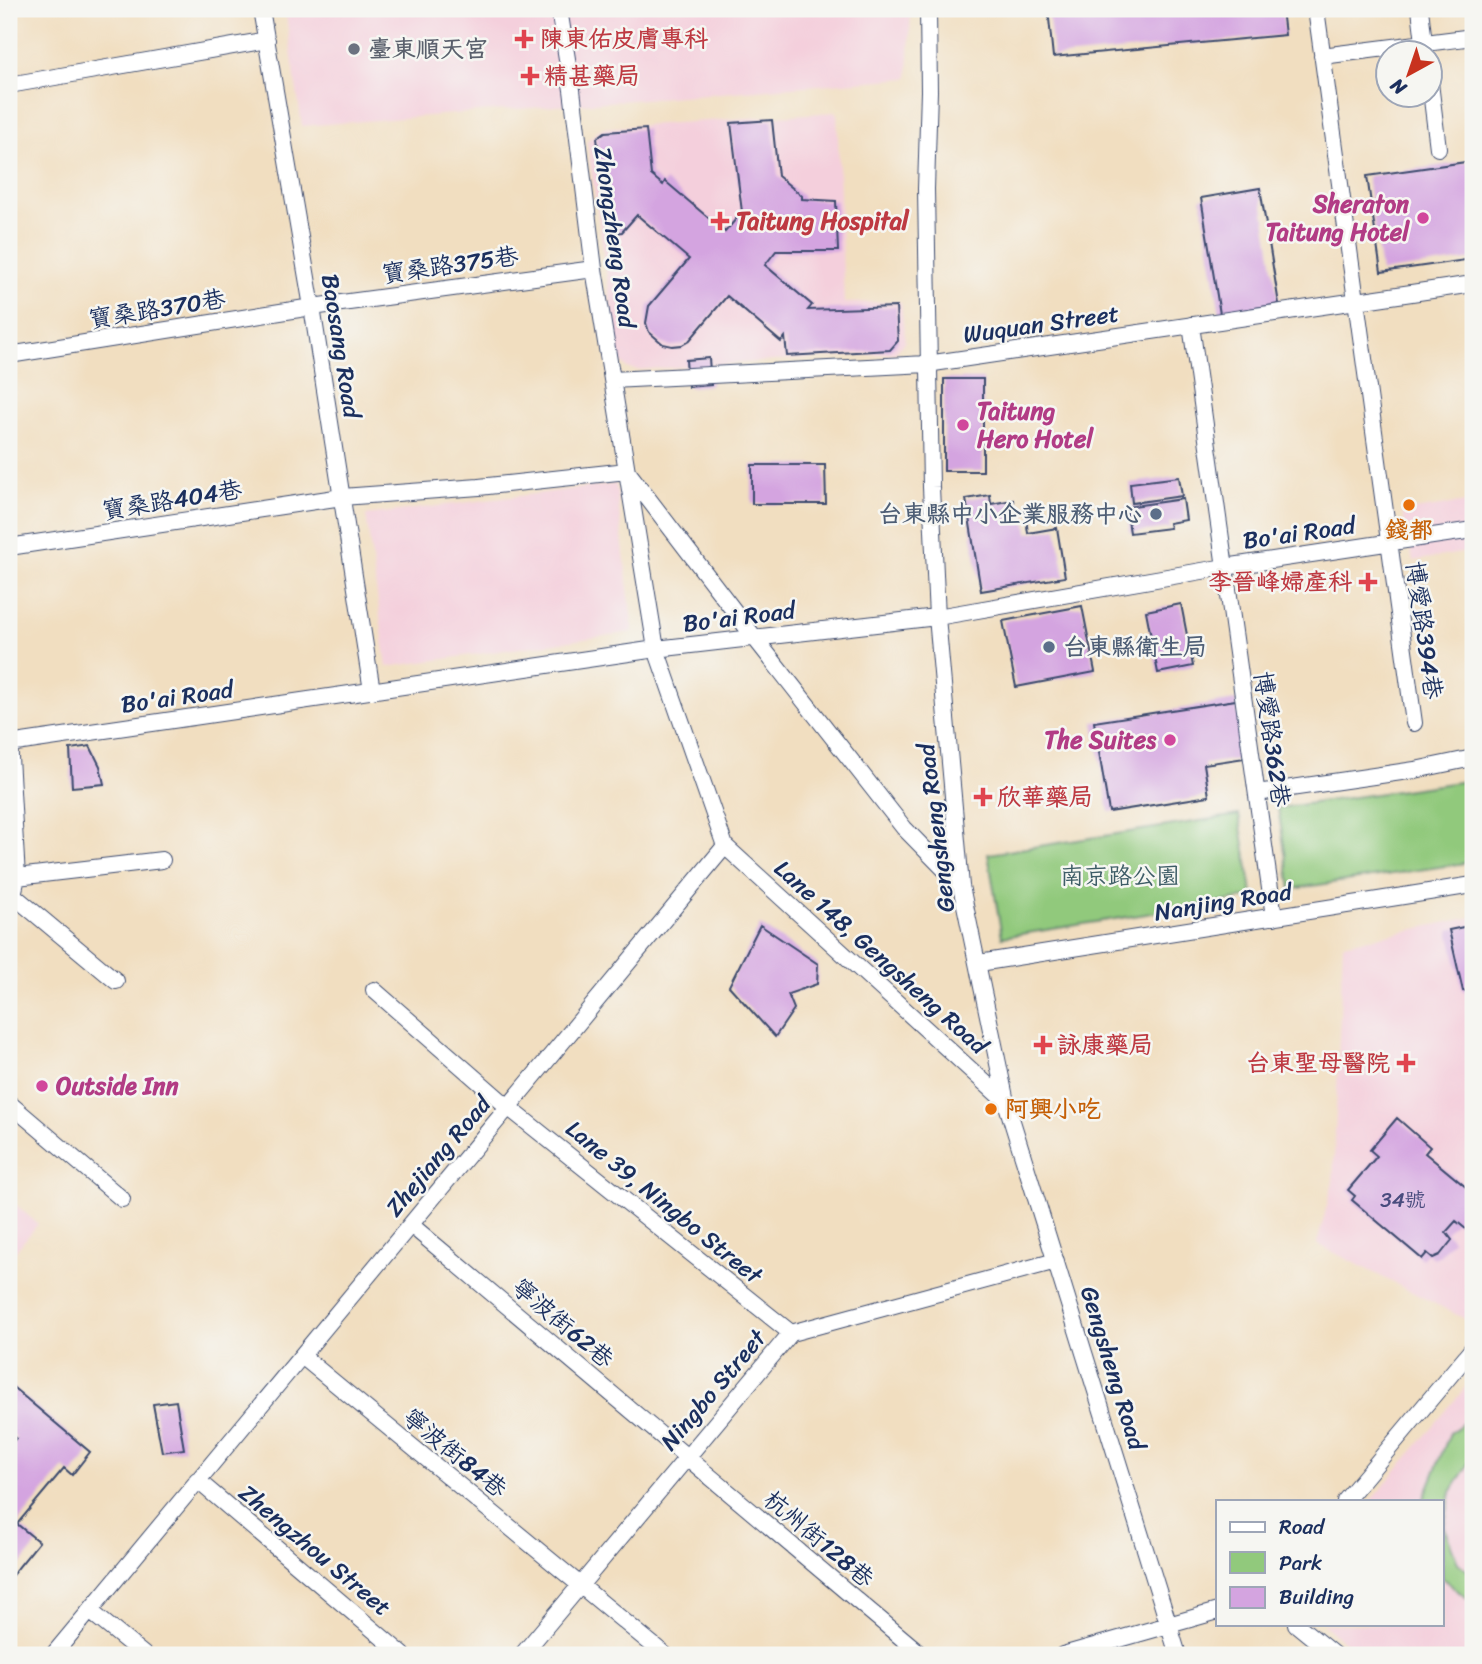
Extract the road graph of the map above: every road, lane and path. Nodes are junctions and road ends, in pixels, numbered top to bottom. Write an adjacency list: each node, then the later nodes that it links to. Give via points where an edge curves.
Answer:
1 (261, 9): 8 (street, Baosang Road)
2 (559, 9): 15 (street, Zhongzheng Road)
3 (928, 9): 21 (street, Gengsheng Road)
4 (1316, 9): 11 (street, 博愛路394巷)
5 (1420, 9): 7 (street)
6 (1473, 37): 9 (street)
7 (1424, 38)
8 (267, 40): 12 (street); 18 (street, Baosang Road)
9 (1444, 44)
10 (1374, 52): 11 (street)
11 (1322, 56): 17 (street, 博愛路394巷)
12 (9, 85)
13 (1433, 108): 14 (street)
14 (1438, 148)
15 (594, 269): 18 (street, 寶桑路375巷); 22 (street, Zhongzheng Road)
16 (1473, 284): 17 (street, Wuquan Street)
17 (1356, 300): 19 (street, Wuquan Street); 26 (street, 博愛路394巷)
18 (312, 307): 20 (street, 寶桑路370巷); 24 (street, Baosang Road)
19 (1191, 325): 21 (street, Wuquan Street); 28 (street, 博愛路362巷)
20 (9, 355)
21 (927, 364): 22 (street, Wuquan Street); 29 (street, Gengsheng Road)
22 (612, 380): 23 (street, Zhongzheng Road)
23 (627, 471): 24 (street, 寶桑路404巷); 30 (street, Zhongzheng Road); 31 (street, Zhongzheng Road)
24 (342, 497): 27 (street, 寶桑路404巷); 32 (street, Baosang Road)
25 (1473, 530): 26 (street, Bo'ai Road)
26 (1389, 543): 28 (street, Bo'ai Road); 33 (street, 博愛路394巷)
27 (9, 547)
28 (1225, 567): 29 (street, Bo'ai Road); 36 (street, 博愛路362巷)
29 (937, 617): 30 (street, Bo'ai Road); 41 (street, Gengsheng Road)
30 (754, 637): 31 (street, Bo'ai Road); 41 (street, Zhongzheng Road, via 904,828)
31 (656, 649): 32 (street, Bo'ai Road); 37 (street)
32 (372, 691): 34 (street, Bo'ai Road)
33 (1413, 723)
34 (9, 743): 39 (street)
35 (1473, 758): 36 (street)
36 (1257, 793): 43 (street, 博愛路362巷)
37 (725, 846): 48 (street, Lane 148, Gengsheng Road); 49 (street, Zhejiang Road)
38 (162, 860): 39 (street)
39 (17, 877): 42 (street)
40 (1473, 885): 43 (street, Nanjing Road)
41 (961, 886): 44 (street, Gengsheng Road)
42 (11, 895): 45 (street)
43 (1274, 917): 44 (street, Nanjing Road)
44 (979, 963): 48 (street, Gengsheng Road)
45 (116, 981)
46 (374, 990): 49 (street, Lane 39, Ningbo Street)
47 (9, 1102): 50 (street)
48 (1006, 1102): 52 (street, Gengsheng Road)
49 (508, 1107): 51 (street, Zhejiang Road); 53 (street, Lane 39, Ningbo Street)
50 (122, 1199)
51 (411, 1225): 55 (street, Zhejiang Road); 56 (street, 寧波街62巷)
52 (1056, 1261): 53 (street, Ningbo Street); 62 (street, Gengsheng Road)
53 (790, 1333): 56 (street, Ningbo Street)
54 (1473, 1348): 58 (street)
55 (302, 1356): 57 (street, Zhejiang Road); 59 (street, 寧波街84巷)
56 (686, 1457): 59 (street, Ningbo Street); 69 (street, 杭州街128巷)
57 (197, 1480): 60 (street, Zhejiang Road); 66 (street, Zhengzhou Street)
58 (1346, 1500)
59 (579, 1585): 67 (street, Ningbo Street); 68 (street, 寧波街84巷)
60 (90, 1611): 64 (street, Zhejiang Road); 65 (street)
61 (1216, 1612): 62 (street)
62 (1168, 1624): 70 (street); 71 (street, Gengsheng Road)
63 (1298, 1626): 72 (street)
64 (53, 1655)
65 (144, 1655)
66 (403, 1655)
67 (522, 1655)
68 (665, 1655)
69 (922, 1655)
70 (1063, 1655)
71 (1178, 1655)
72 (1334, 1655)

